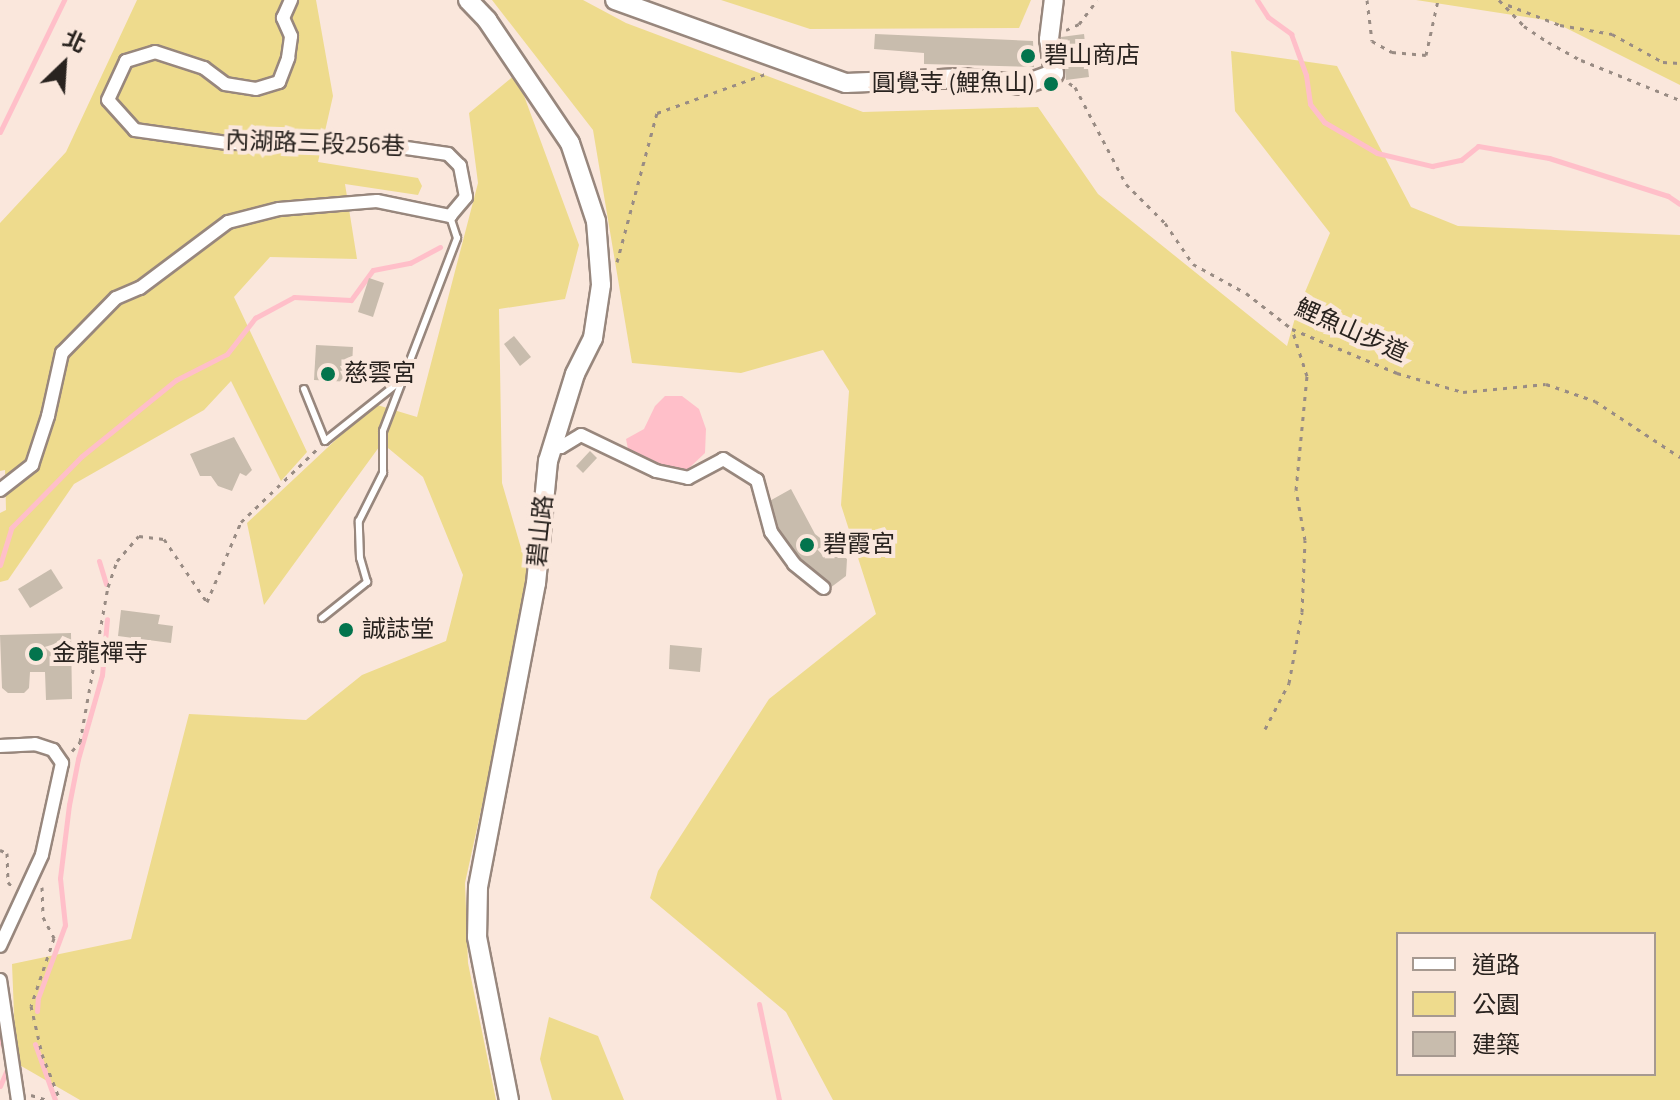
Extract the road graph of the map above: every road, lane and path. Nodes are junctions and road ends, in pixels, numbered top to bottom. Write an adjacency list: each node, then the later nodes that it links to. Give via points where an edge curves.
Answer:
1 (291, 0): 17 (street, 內湖路三段256巷, via 283,18 291,36 288,58 279,82 256,89 225,84 204,68 155,52 126,61 108,100 135,130 227,143 379,144 448,154 460,166 466,197)
2 (468, 0): 22 (street, 碧山路, via 570,143 596,221 601,285 593,338)
3 (615, 0): 12 (street)
4 (1061, 0): 10 (lane)
5 (1097, 0): 11 (path, via 1079,24)
6 (1367, 0): 7 (path, via 1372,41 1392,52 1426,55)
7 (1438, 0)
8 (1499, 0): 9 (path)
9 (1504, 4): 13 (path, via 1560,25 1612,34 1663,62); 15 (path, via 1524,26 1581,60)
10 (1052, 9): 11 (street)
11 (1049, 39): 14 (street)
12 (795, 63): 14 (street, via 846,83 963,78 1023,85); 16 (path, via 657,113)
13 (1680, 63)
14 (1054, 74): 18 (path, 鯉魚山步道, via 1075,87 1126,184 1165,223 1193,264 1246,293)
15 (1680, 100)
16 (636, 195)
17 (450, 216): 19 (lane, via 457,238); 24 (street, via 377,201 279,209 228,222 140,288 116,298 62,353 32,465)
18 (1292, 329): 23 (path, 鯉魚山步道, via 1397,373 1463,392 1546,384 1595,401); 27 (path, via 1307,376 1296,490 1305,540 1302,612 1289,683)
19 (403, 379): 21 (lane); 26 (lane, via 383,431 383,473 359,521 367,582)
20 (304, 389): 21 (lane)
21 (325, 441): 29 (path, via 241,522 207,602 164,539 139,536 117,561 80,742)
22 (551, 448): 25 (street, via 581,435 656,471 688,478 723,459 757,480 771,532 794,564); 38 (street, 碧山路, via 536,583 478,887 477,937)
23 (1680, 457)
24 (0, 490)
25 (824, 588)
26 (322, 618)
27 (1265, 729)
28 (0, 746): 29 (street, via 35,744 53,750)
29 (62, 763): 32 (street, via 47,837)
30 (0, 850): 32 (path, via 7,853 8,882)
31 (42, 886): 37 (path, via 43,917 54,938 31,1006)
32 (22, 899): 33 (street)
33 (0, 946)
34 (0, 980): 35 (street)
35 (19, 1096): 36 (path)
36 (47, 1100)
37 (60, 1100)
38 (509, 1100)

